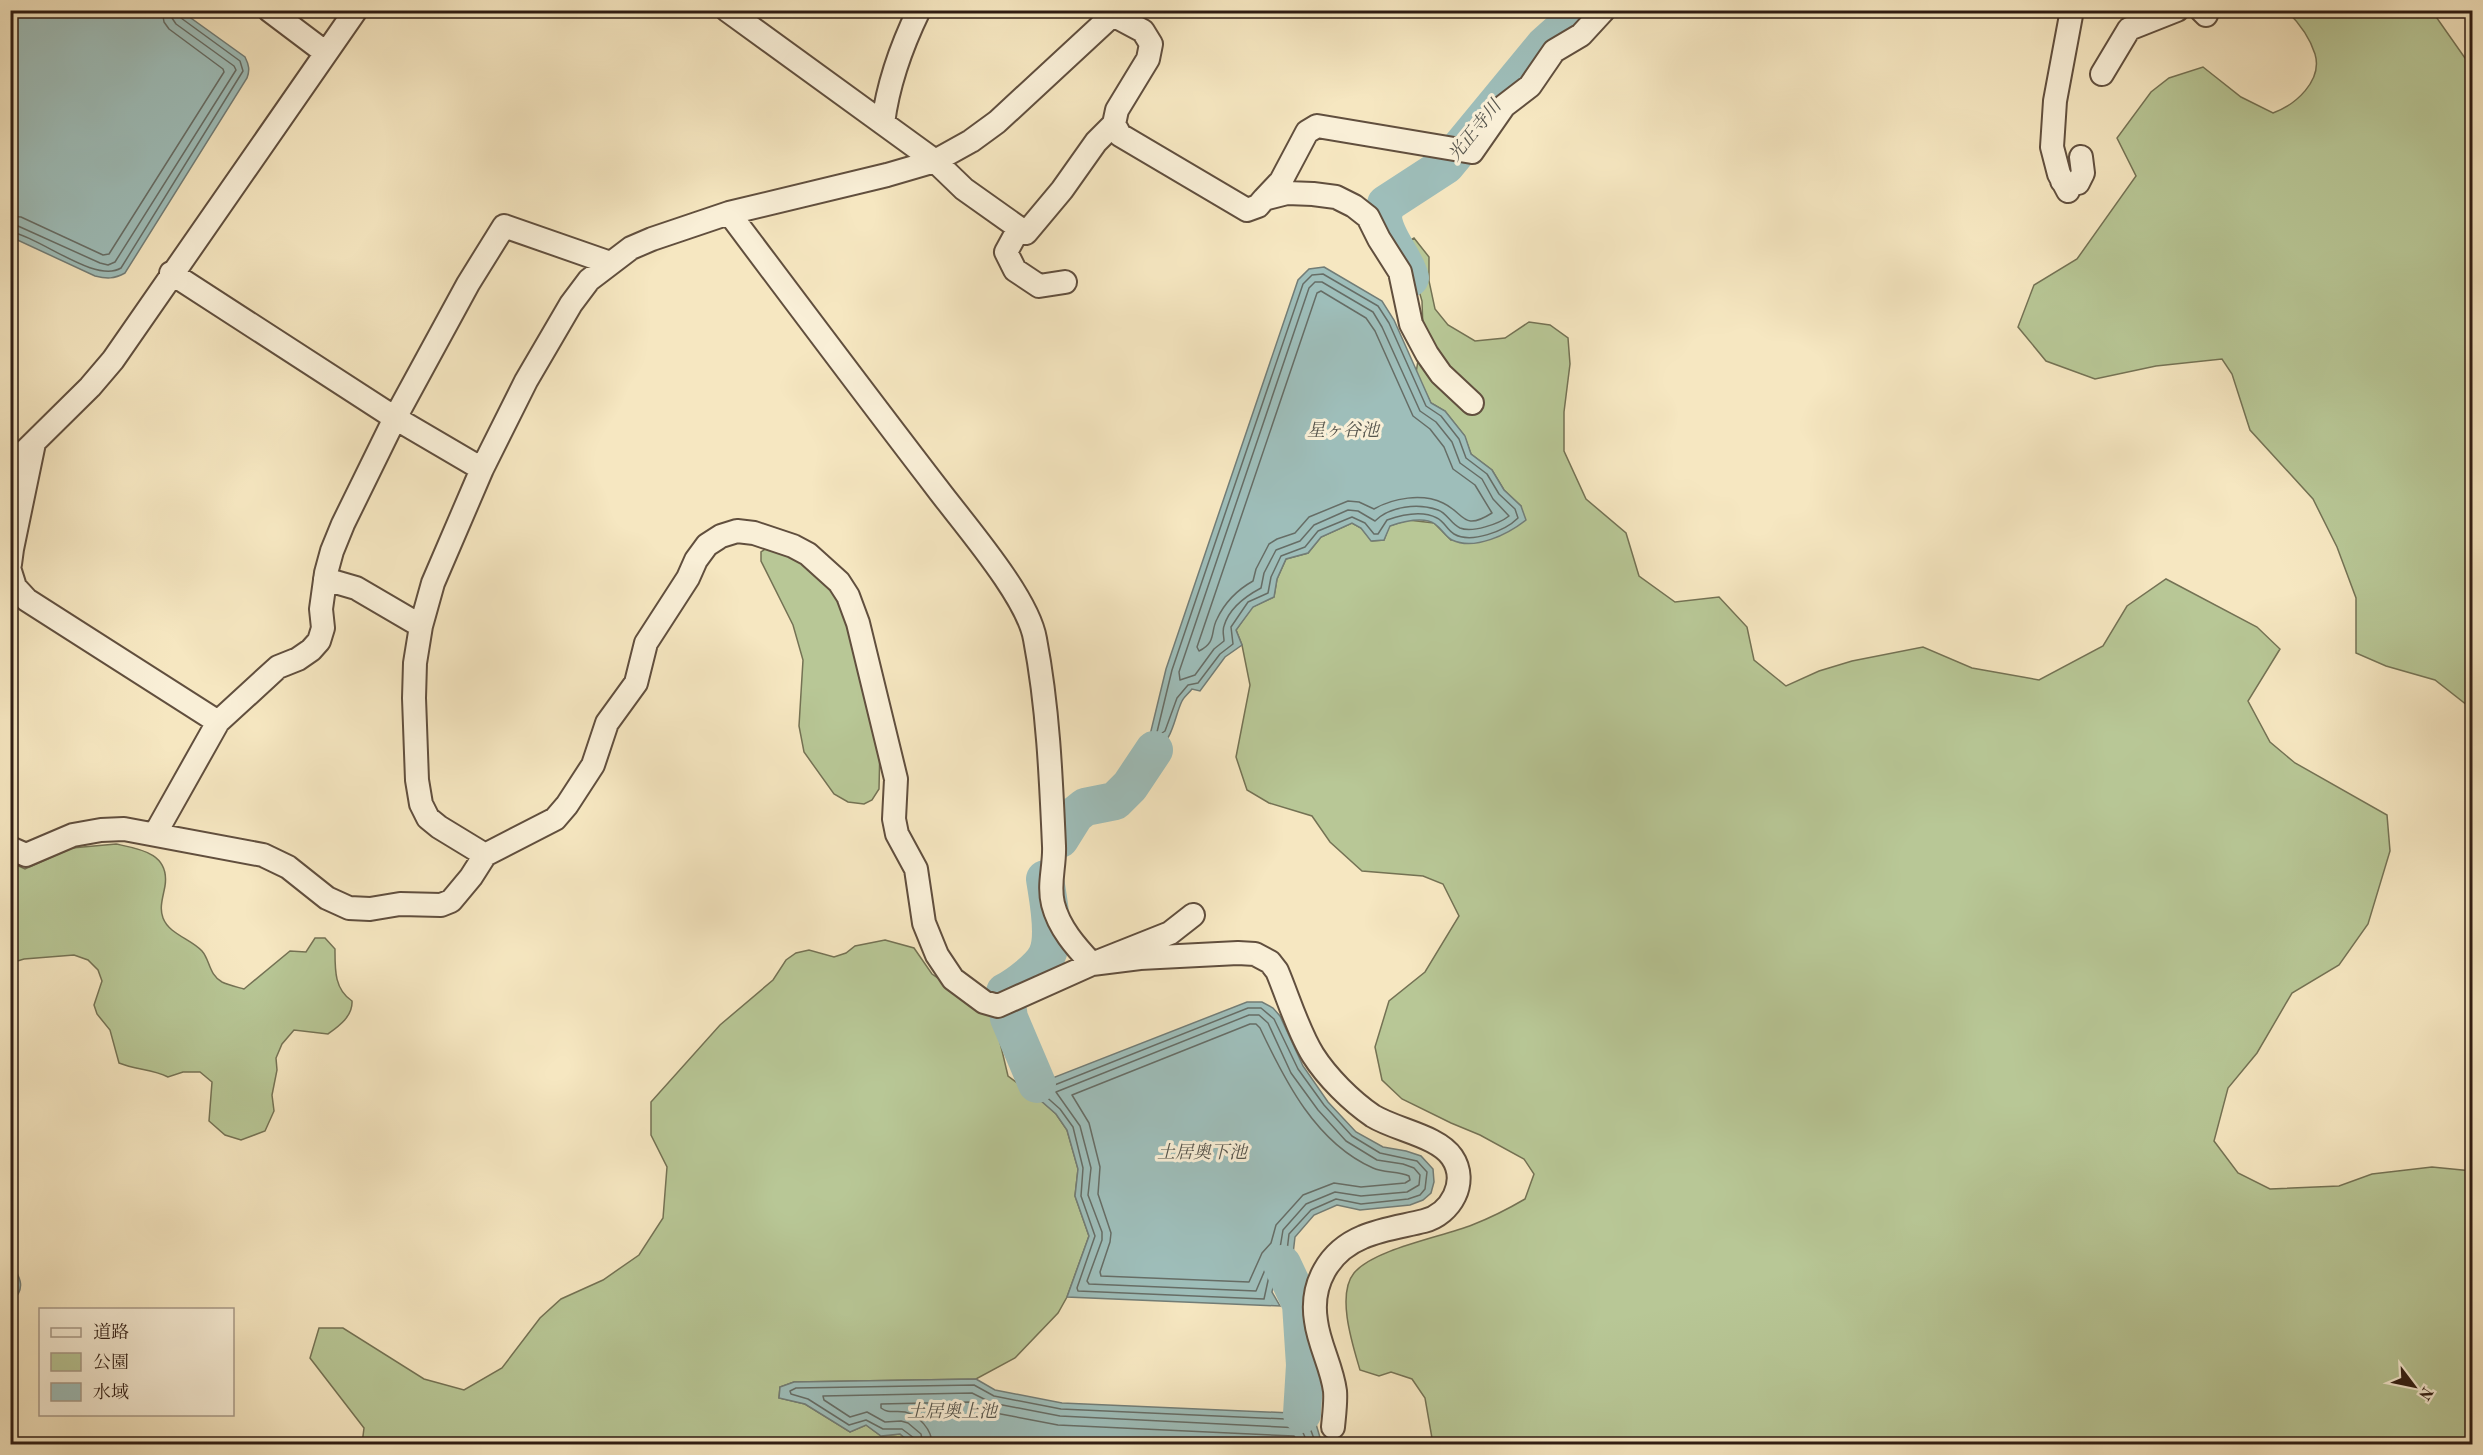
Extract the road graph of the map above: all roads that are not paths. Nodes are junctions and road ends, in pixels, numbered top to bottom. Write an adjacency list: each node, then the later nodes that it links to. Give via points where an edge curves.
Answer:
1 (269, 10): 10 (street)
2 (356, 10): 10 (street)
3 (727, 10): 12 (street)
4 (919, 10): 12 (street, via 886,96)
5 (1604, 10): 16 (street, via 1581,35 1554,51 1530,86 1504,106 1472,152 1317,126 1307,132 1281,181)
6 (2087, 10): 9 (street, via 2078,23)
7 (2177, 10): 11 (street, via 2129,30)
8 (1115, 13): 13 (street, via 1143,31 1150,44 1148,59 1117,110); 15 (street, via 997,122)
9 (2070, 18): 14 (street, via 2055,101 2052,147 2065,186 2078,183)
10 (326, 52): 20 (street)
11 (2102, 74)
12 (883, 123): 15 (street)
13 (1114, 124): 16 (street, via 1120,135 1239,207 1252,209); 18 (street, via 1026,233)
14 (2081, 157)
15 (935, 160): 17 (street); 18 (street, via 964,189)
16 (1264, 198): 22 (street, via 1287,193 1336,196 1368,217 1400,272 1411,324 1427,354 1440,374)
17 (729, 213): 19 (street, via 652,239); 36 (street, via 1026,610 1035,636 1051,756 1053,905 1064,931)
18 (1018, 230): 21 (street, via 1006,252 1015,270 1039,286)
19 (610, 263): 23 (street, via 504,226); 26 (street, via 589,280 571,304 526,381)
20 (171, 273): 23 (street); 24 (street, via 113,360)
21 (1065, 282)
22 (1472, 403)
23 (395, 418): 26 (street); 29 (street, via 332,551)
24 (34, 443): 25 (street); 27 (street)
25 (10, 466)
26 (482, 469): 30 (street, via 433,583)
27 (10, 564)
28 (10, 571): 31 (street, via 15,587 27,600)
29 (325, 579): 30 (street, via 356,588); 31 (street, via 319,641 298,659 278,667)
30 (421, 626): 34 (street, via 414,698 421,804 428,818 439,827)
31 (218, 722): 32 (street)
32 (155, 834): 33 (street, via 101,830 73,835 26,855); 34 (street, via 263,855 288,867 327,898 349,908 452,901)
33 (10, 848)
34 (485, 855): 36 (street, via 555,819 567,805 593,765 607,723 636,683 646,643 696,560 707,545 721,536 737,531 754,533 808,554 839,582 848,596 896,779 897,834 916,869 924,923 937,955 953,979 984,1002 1007,1002)
35 (1193, 915): 36 (street, via 1170,933)
36 (1092, 964): 37 (street, via 1238,953 1255,954 1270,962 1312,1054 1331,1079 1371,1114 1396,1128 1424,1136 1452,1157 1459,1174 1458,1192 1446,1208 1433,1218 1362,1237 1336,1254 1322,1271 1316,1291 1316,1320 1335,1391)
37 (1333, 1427)

